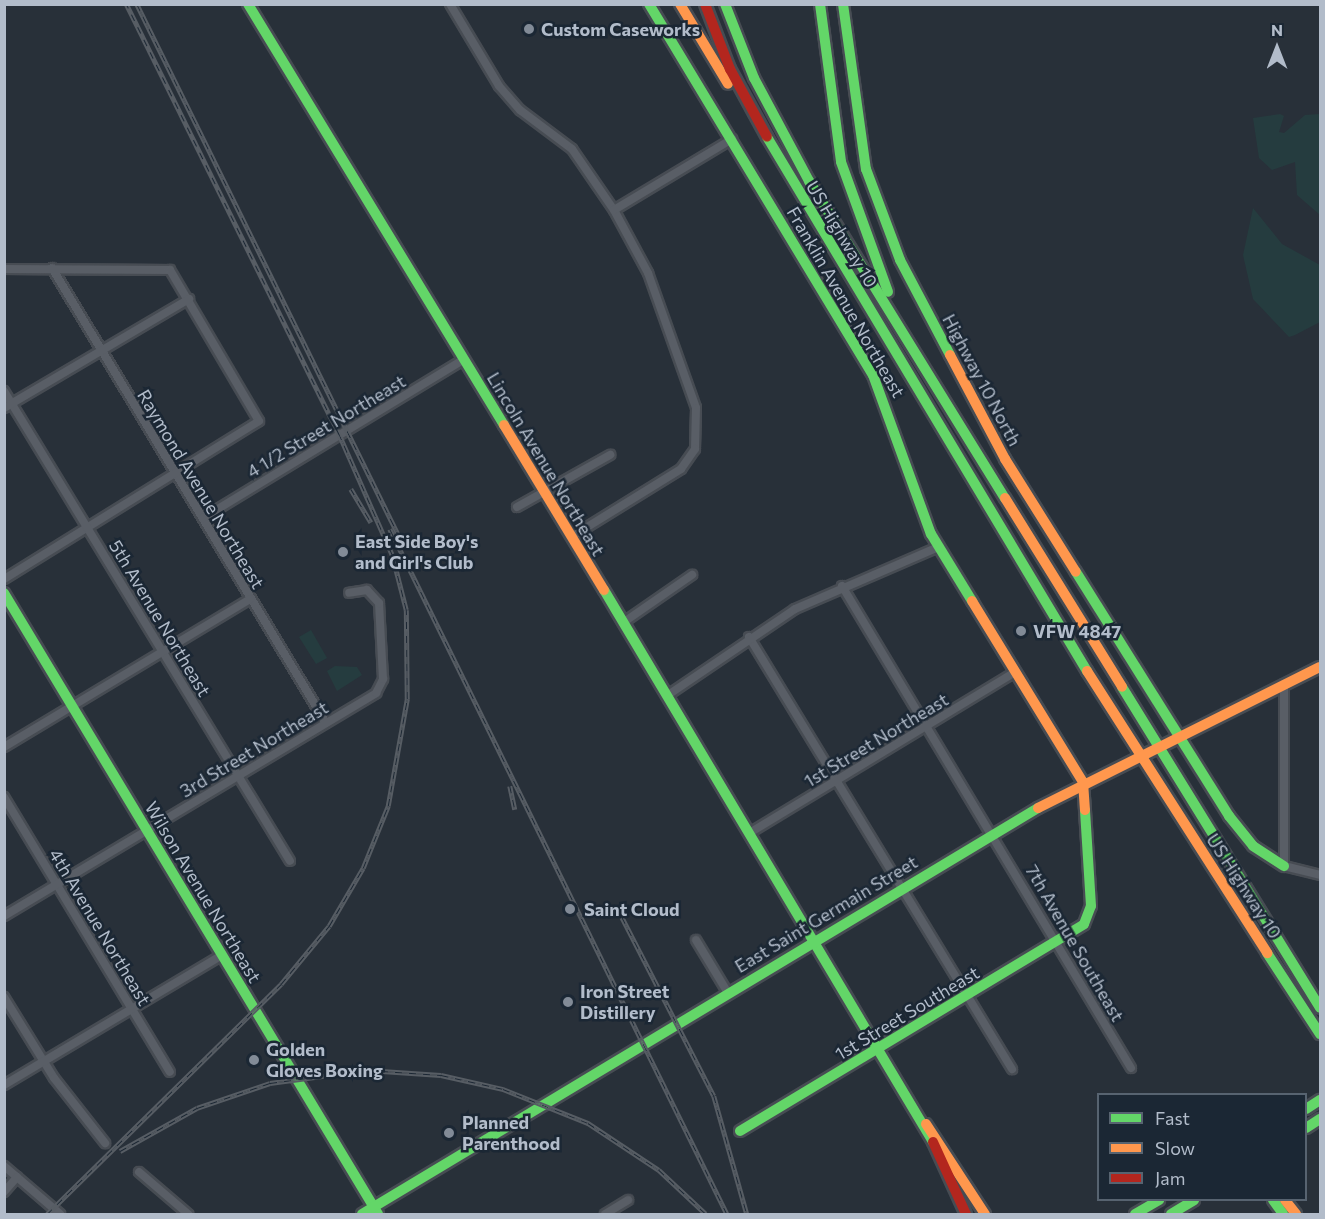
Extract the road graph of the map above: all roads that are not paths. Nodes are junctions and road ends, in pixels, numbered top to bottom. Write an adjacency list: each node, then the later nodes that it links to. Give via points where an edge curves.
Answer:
1 (248, 4): 16 (main road, Lincoln Avenue Northeast)
2 (450, 4): 11 (street, via 504,92 572,149)
3 (649, 4): 9 (main road, Franklin Avenue Northeast)
4 (680, 4): 10 (main road)
5 (705, 4): 10 (main road, US Highway 10, via 730,69)
6 (725, 4): 18 (main road, via 786,141)
7 (820, 4): 18 (main road, via 848,191 888,292)
8 (843, 4): 44 (main road, Highway 10 North, via 860,141 887,236 1005,459)
9 (732, 139): 11 (street); 27 (main road, Franklin Avenue Northeast, via 873,375)
10 (784, 171): 47 (main road, US Highway 10)
11 (614, 210): 26 (street, via 648,273 696,408 698,438 681,469)
12 (4, 268): 13 (street)
13 (52, 268): 14 (street, via 170,270); 15 (street, Raymond Avenue Northeast)
14 (189, 298): 15 (street); 21 (street, via 259,421)
15 (100, 350): 19 (street); 21 (street, Raymond Avenue Northeast)
16 (464, 359): 22 (main road, Lincoln Avenue Northeast); 24 (street, 4 1/2 Street Northeast)
17 (4, 391): 19 (street, 5th Avenue Northeast)
18 (946, 401): 46 (main road, US Highway 10)
19 (8, 406): 25 (street, 5th Avenue Northeast)
20 (610, 455): 22 (street)
21 (175, 475): 24 (street, Raymond Avenue Northeast); 25 (street)
22 (544, 492): 23 (street); 26 (main road, Lincoln Avenue Northeast)
23 (517, 507)
24 (203, 518): 33 (street, Raymond Avenue Northeast)
25 (88, 528): 29 (street); 36 (street, 5th Avenue Northeast)
26 (571, 537): 34 (main road, Lincoln Avenue Northeast)
27 (938, 547): 30 (street); 38 (main road, Franklin Avenue Northeast)
28 (692, 575): 34 (street)
29 (4, 579)
30 (842, 586): 35 (street); 43 (street, 7th Avenue Southeast)
31 (4, 593): 41 (main road, Wilson Avenue Northeast)
32 (349, 593): 42 (street, 3rd Street Northeast, via 367,590 379,603 383,679 376,693)
33 (250, 599): 36 (street); 42 (street, Raymond Avenue Northeast)
34 (624, 622): 40 (main road, Lincoln Avenue Northeast)
35 (749, 637): 40 (street); 49 (street)
36 (162, 652): 41 (street); 48 (street, 5th Avenue Northeast)
37 (1320, 667): 39 (main road, East Saint Germain Street)
38 (1015, 672): 43 (street, 1st Street Northeast); 50 (main road, Franklin Avenue Northeast)
39 (1284, 684): 44 (main road, East Saint Germain Street); 56 (street)
40 (668, 696): 53 (main road, Lincoln Avenue Northeast)
41 (72, 707): 45 (street); 52 (main road, Wilson Avenue Northeast)
42 (326, 723): 48 (street, 3rd Street Northeast)
43 (928, 726): 49 (street, 1st Street Northeast); 54 (street, 7th Avenue Southeast)
44 (1180, 736): 46 (main road, East Saint Germain Street); 56 (main road, Highway 10 North, via 1235,826)
45 (4, 747)
46 (1157, 748): 47 (main road, East Saint Germain Street); 68 (main road, US Highway 10)
47 (1137, 756): 50 (main road, East Saint Germain Street); 70 (main road, US Highway 10)
48 (237, 776): 52 (street, 3rd Street Northeast); 55 (street, 5th Avenue Northeast)
49 (840, 779): 53 (street, 1st Street Northeast); 59 (street)
50 (1083, 782): 54 (main road, East Saint Germain Street); 63 (main road, 1st Street Southeast, via 1088,918)
51 (4, 797): 58 (street, 4th Avenue Northeast)
52 (147, 830): 58 (street, 3rd Street Northeast); 64 (main road, Wilson Avenue Northeast)
53 (751, 832): 62 (main road, Lincoln Avenue Northeast)
54 (993, 833): 59 (main road, East Saint Germain Street); 63 (street, 7th Avenue Southeast)
55 (290, 861)
56 (1284, 866): 57 (street)
57 (1320, 874)
58 (57, 884): 60 (street, 3rd Street Northeast); 69 (street, 4th Avenue Northeast)
59 (904, 887): 62 (main road, East Saint Germain Street); 66 (street)
60 (4, 916)
61 (696, 940): 65 (street)
62 (817, 940): 65 (main road, East Saint Germain Street); 71 (main road, Lincoln Avenue Northeast)
63 (1058, 940): 66 (main road, 1st Street Southeast); 73 (street, 7th Avenue Southeast)
64 (222, 955): 69 (street); 93 (main road, Wilson Avenue Northeast)
65 (728, 993): 93 (main road, East Saint Germain Street)
66 (969, 994): 71 (main road, 1st Street Southeast); 74 (street)
67 (4, 997): 72 (street)
68 (1320, 1008)
69 (132, 1009): 72 (street); 75 (street, 4th Avenue Northeast)
70 (1320, 1035)
71 (881, 1048): 80 (main road, Lincoln Avenue Northeast); 82 (main road, 1st Street Southeast)
72 (43, 1062): 76 (street); 83 (street)
73 (1131, 1068)
74 (1012, 1069)
75 (170, 1072)
76 (4, 1085)
77 (1320, 1100): 78 (main road)
78 (1307, 1108)
79 (1320, 1119): 81 (main road)
80 (924, 1122): 98 (main road); 99 (main road)
81 (1307, 1127)
82 (740, 1131)
83 (105, 1143)
84 (4, 1166): 86 (street)
85 (139, 1172): 95 (street)
86 (17, 1177): 87 (street); 94 (street)
87 (4, 1192)
88 (627, 1200): 97 (street)
89 (1157, 1201): 100 (main road)
90 (1192, 1201): 101 (main road)
91 (1274, 1201): 102 (main road)
92 (1287, 1201): 103 (main road)
93 (376, 1211): 96 (main road, East Saint Germain Street)
94 (60, 1215)
95 (188, 1215)
96 (362, 1215)
97 (605, 1215)
98 (966, 1215)
99 (985, 1215)
100 (1135, 1215)
101 (1171, 1215)
102 (1283, 1215)
103 (1296, 1215)

